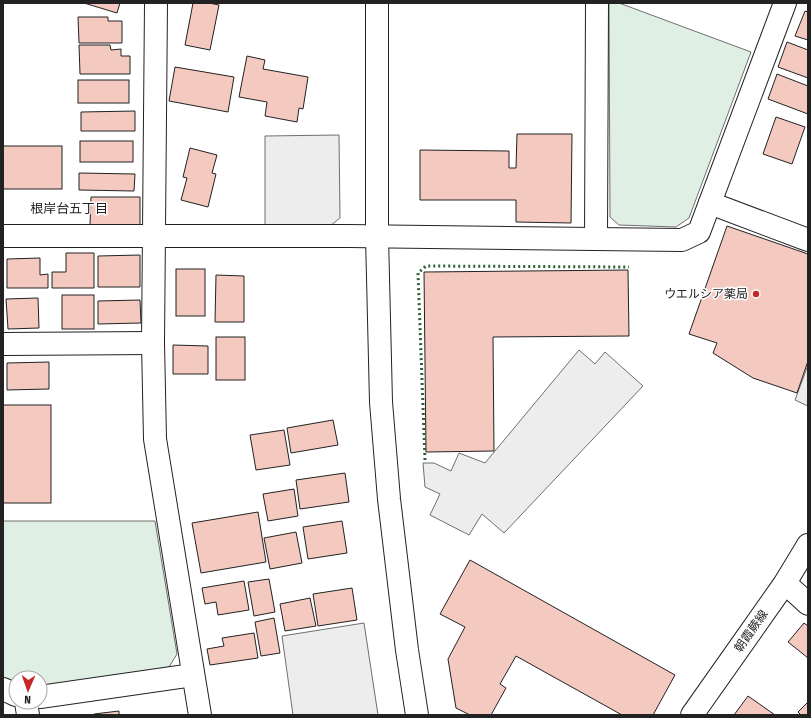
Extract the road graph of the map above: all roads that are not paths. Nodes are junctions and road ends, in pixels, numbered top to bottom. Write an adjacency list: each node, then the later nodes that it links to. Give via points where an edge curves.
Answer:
1 (156, 3): 8 (street)
2 (377, 3): 7 (street)
3 (597, 3): 9 (street)
4 (785, 3): 5 (street)
5 (710, 203): 9 (street, via 700,232 682,240); 10 (street)
6 (3, 236): 8 (street)
7 (377, 236): 8 (street); 9 (street); 19 (street, via 381,402 387,476)
8 (154, 237): 11 (street)
9 (596, 238)
10 (808, 240)
11 (153, 343): 12 (street); 16 (street, via 155,439)
12 (3, 344)
13 (808, 545): 14 (street, 朝霞蕨線)
14 (785, 584): 15 (street); 20 (street, 朝霞蕨線)
15 (808, 604)
16 (193, 675): 17 (street); 18 (street)
17 (48, 696)
18 (200, 715)
19 (417, 715)
20 (692, 715)

